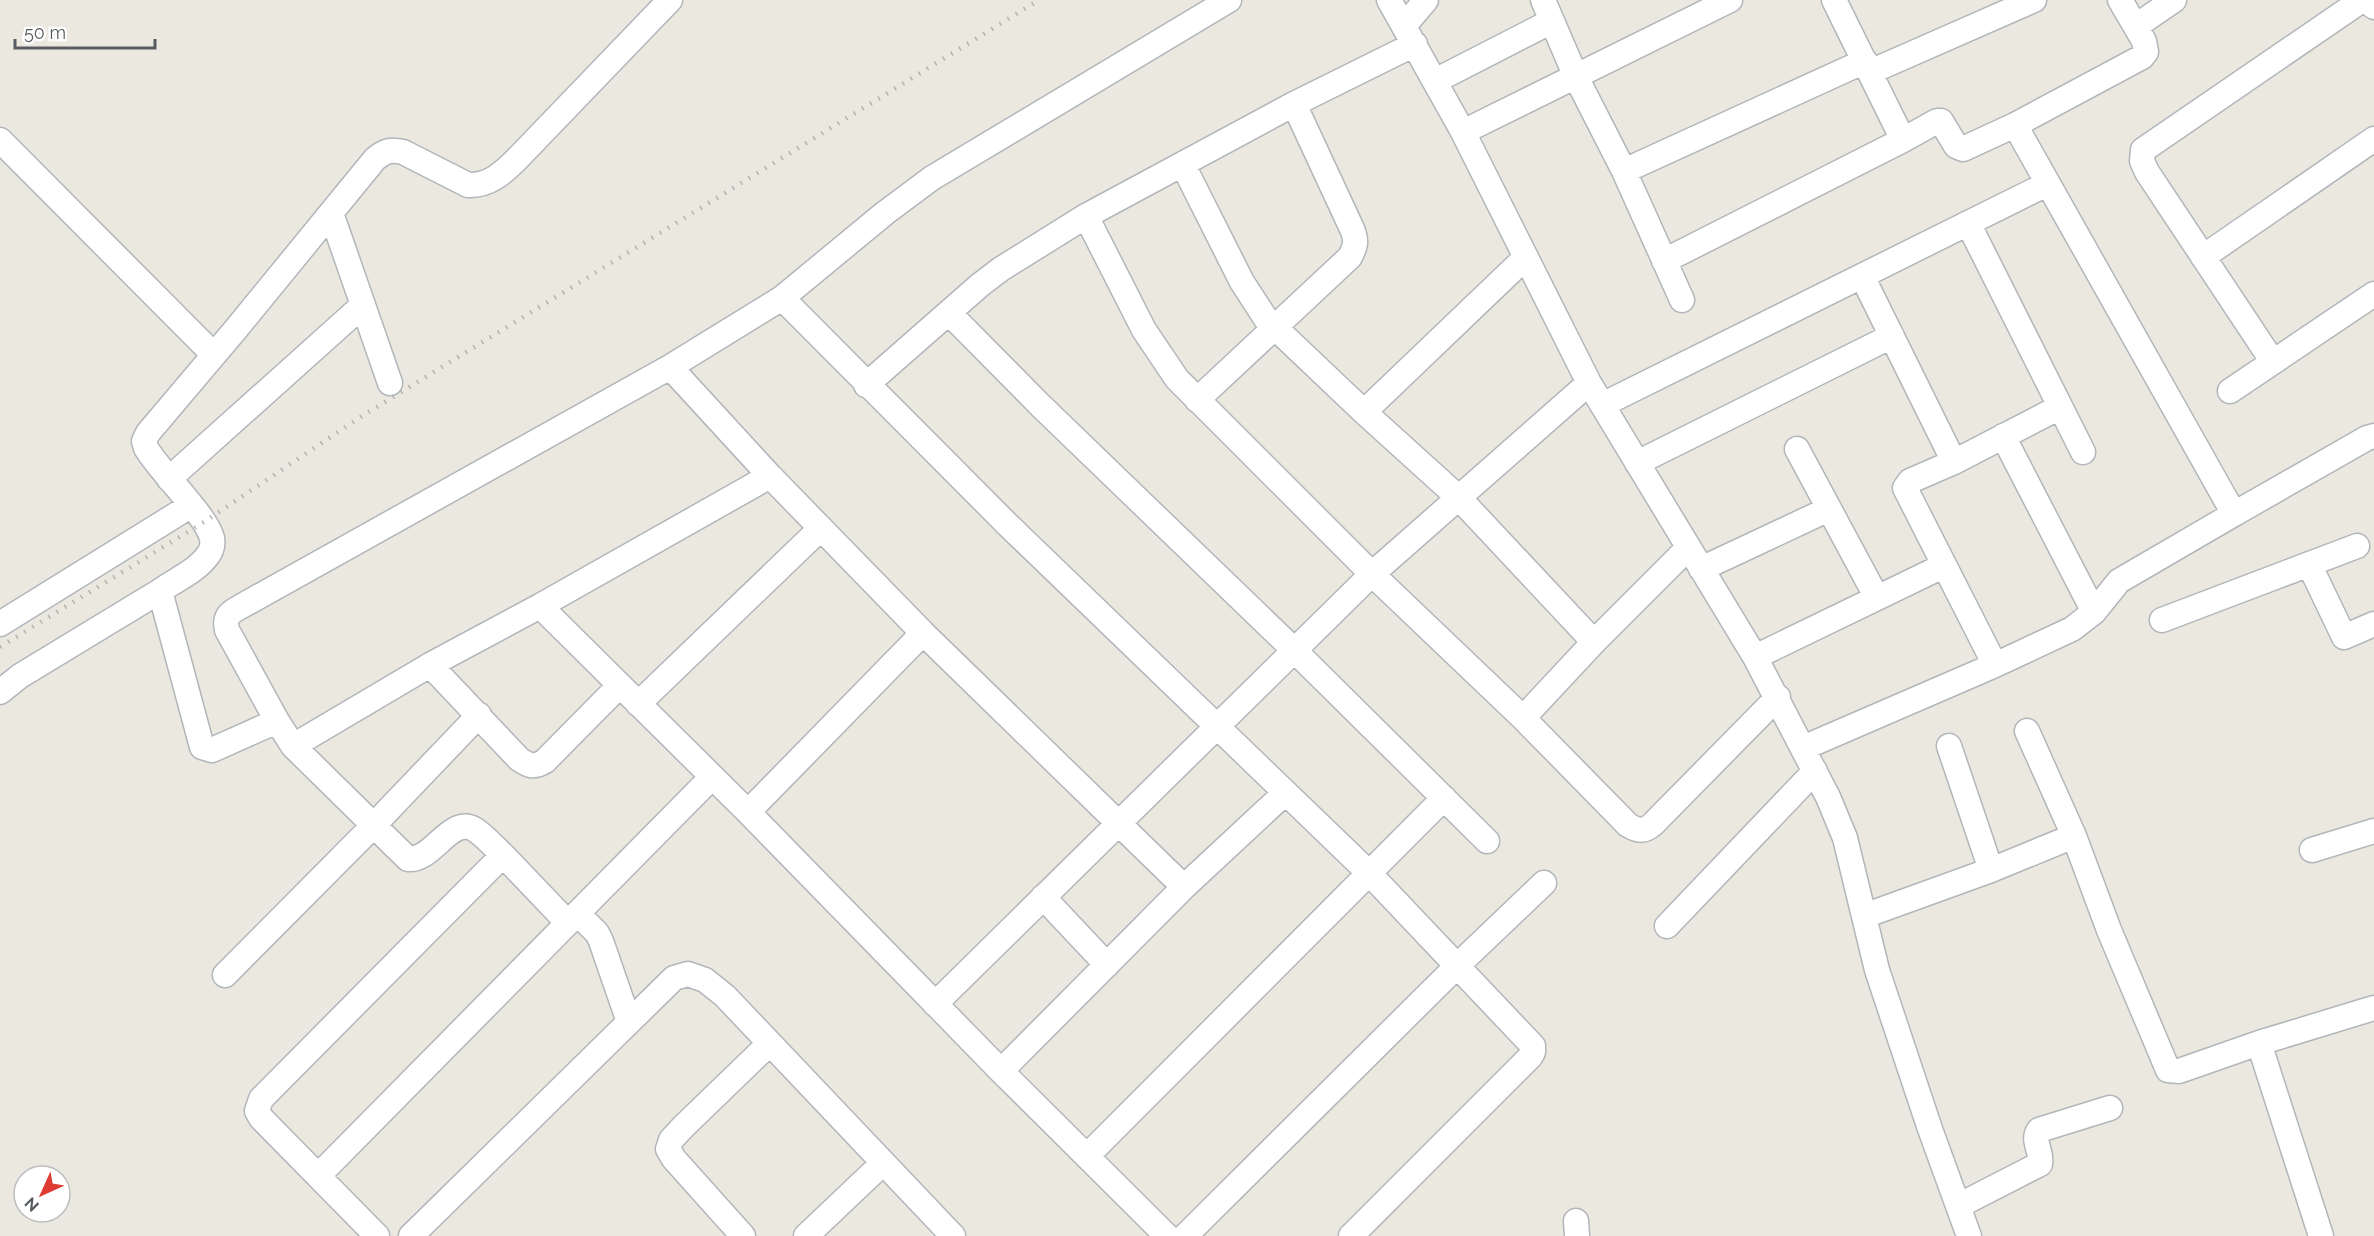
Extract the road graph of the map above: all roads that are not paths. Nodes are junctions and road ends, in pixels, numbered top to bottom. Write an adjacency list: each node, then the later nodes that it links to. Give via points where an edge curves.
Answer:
1 (670, 0): 27 (street, via 517,159 491,180 468,185 403,152 384,151)
2 (1229, 0): 35 (street, via 932,178)
3 (1389, 0): 14 (street)
4 (1426, 0): 14 (street)
5 (1730, 0): 16 (street)
6 (1834, 0): 15 (street)
7 (2034, 0): 11 (street)
8 (2120, 0): 13 (street)
9 (2174, 0): 13 (street)
10 (2374, 7): 31 (street, via 2360,2 2143,150 2147,172)
11 (1993, 8): 15 (street)
12 (1547, 10): 16 (street); 17 (street)
13 (2136, 26): 19 (street, via 2146,47 2142,57)
14 (1409, 35): 17 (street); 18 (street)
15 (1867, 66): 22 (street); 25 (street)
16 (1576, 76): 20 (street); 25 (street)
17 (1435, 81): 20 (street)
18 (1294, 105): 24 (street); 39 (street, via 1356,240 1350,257)
19 (2015, 124): 22 (street, via 1963,149 1956,146 1947,127 1937,121); 26 (street)
20 (1463, 132): 30 (street)
21 (0, 140): 41 (street)
22 (1903, 140): 32 (street)
23 (2374, 140): 31 (street)
24 (1183, 165): 28 (street); 39 (street, via 1253,302)
25 (1624, 171): 32 (street)
26 (2047, 184): 29 (street); 63 (street)
27 (331, 213): 37 (street); 41 (street)
28 (1086, 216): 38 (street, via 1001,269); 48 (street, via 1156,350)
29 (1968, 223): 33 (street); 50 (street)
30 (1526, 257): 45 (street); 51 (street)
31 (2204, 257): 42 (street)
32 (1664, 261): 36 (street)
33 (1862, 276): 40 (street); 49 (street)
34 (2374, 294): 42 (street)
35 (782, 298): 43 (street); 46 (street)
36 (1682, 300)
37 (363, 305): 44 (street); 59 (street)
38 (949, 313): 46 (street); 80 (street)
39 (1276, 328): 48 (street); 51 (street)
40 (1892, 336): 56 (street); 57 (street)
41 (214, 355): 59 (street, via 144,441)
42 (2274, 362): 47 (street)
43 (670, 367): 58 (street); 90 (street, via 229,614 225,621 227,630)
44 (390, 383)
45 (1589, 383): 49 (street); 60 (street)
46 (866, 385): 91 (street)
47 (2230, 391)
48 (1197, 400): 70 (street)
49 (1602, 405): 57 (street)
50 (2060, 407): 52 (street); 55 (street)
51 (1364, 412): 60 (street)
52 (2003, 436): 56 (street); 74 (street)
53 (2374, 436): 63 (street)
54 (1797, 449): 62 (street)
55 (2083, 452)
56 (1954, 462): 68 (street, via 1910,481 1905,488)
57 (1637, 463): 66 (street)
58 (770, 476): 64 (street); 73 (street)
59 (169, 479): 61 (street)
60 (1459, 498): 70 (street); 79 (street)
61 (190, 506): 71 (street, via 212,537 212,548 198,565); 76 (street)
62 (1829, 509): 69 (street); 72 (street)
63 (2234, 514): 74 (street, via 2119,581)
64 (820, 528): 78 (street); 87 (street)
65 (2357, 546): 67 (street)
66 (1688, 548): 69 (street); 79 (street)
67 (2309, 564): 75 (street); 77 (street, via 2344,637)
68 (1943, 566): 72 (street); 83 (street)
69 (1701, 569): 81 (street)
70 (1372, 574): 80 (street); 89 (street)
71 (160, 591): 85 (street); 90 (street, via 202,747 212,750)
72 (1877, 598): 81 (street)
73 (540, 606): 82 (street); 84 (street)
74 (2094, 612): 83 (street, via 2072,629)
75 (2162, 620)
76 (0, 624)
77 (2374, 624)
78 (923, 633): 100 (street); 101 (street)
79 (1594, 642): 89 (street)
80 (1294, 650): 91 (street); 99 (street)
81 (1755, 657): 86 (street)
82 (430, 665): 88 (street); 93 (street)
83 (1995, 665): 95 (street)
84 (619, 686): 87 (street); 88 (street, via 537,766 519,759)
85 (0, 692)
86 (1778, 697): 89 (street, via 1646,830 1628,825); 95 (street)
87 (638, 704): 97 (street)
88 (479, 715): 102 (street)
89 (1523, 718)
90 (277, 721): 93 (street)
91 (1218, 727): 98 (street); 101 (street)
92 (2027, 731): 104 (street)
93 (293, 746): 102 (street)
94 (1949, 746): 108 (street)
95 (1803, 748): 96 (street)
96 (1815, 771): 113 (street, via 1845,838); 115 (street)
97 (711, 778): 100 (street); 114 (street)
98 (1285, 793): 109 (street); 111 (street)
99 (1444, 798): 105 (street); 109 (street)
100 (748, 812): 119 (street)
101 (1119, 822): 111 (street); 112 (street)
102 (373, 826): 107 (street, via 408,859 416,860 459,827 467,826); 118 (street)
103 (2374, 831): 106 (street)
104 (2074, 836): 108 (street); 122 (street, via 2168,1070 2180,1071)
105 (1487, 841)
106 (2312, 850)
107 (502, 855): 114 (street); 128 (street, via 257,1105 261,1118)
108 (1990, 870): 113 (street)
109 (1368, 872): 117 (street); 126 (street)
110 (1544, 882): 117 (street)
111 (1184, 887): 116 (street)
112 (1043, 897): 116 (street); 119 (street)
113 (1864, 916): 129 (street, via 1877,970)
114 (573, 918): 121 (street, via 591,926 601,941); 128 (street)
115 (1667, 926)
116 (1107, 965): 124 (street)
117 (1457, 966): 136 (street); 137 (street, via 1533,1046 1533,1052)
118 (225, 975)
119 (935, 1004): 124 (street)
120 (2374, 1008): 122 (street)
121 (629, 1022): 123 (street, via 674,978 688,974 725,996); 131 (street)
122 (2259, 1043): 139 (street)
123 (770, 1044): 127 (street); 132 (street, via 671,1140 669,1149)
124 (1001, 1071): 126 (street)
125 (2110, 1108): 129 (street, via 2039,1130 2036,1138 2040,1164)
126 (1087, 1155): 135 (street)
127 (882, 1164): 133 (street); 134 (street)
128 (318, 1176): 130 (street)
129 (1958, 1206): 138 (street)
130 (377, 1236)
131 (411, 1236)
132 (743, 1236)
133 (806, 1236)
134 (953, 1236)
135 (1167, 1236)
136 (1185, 1236)
137 (1352, 1236)
138 (1970, 1236)
139 (2321, 1236)

